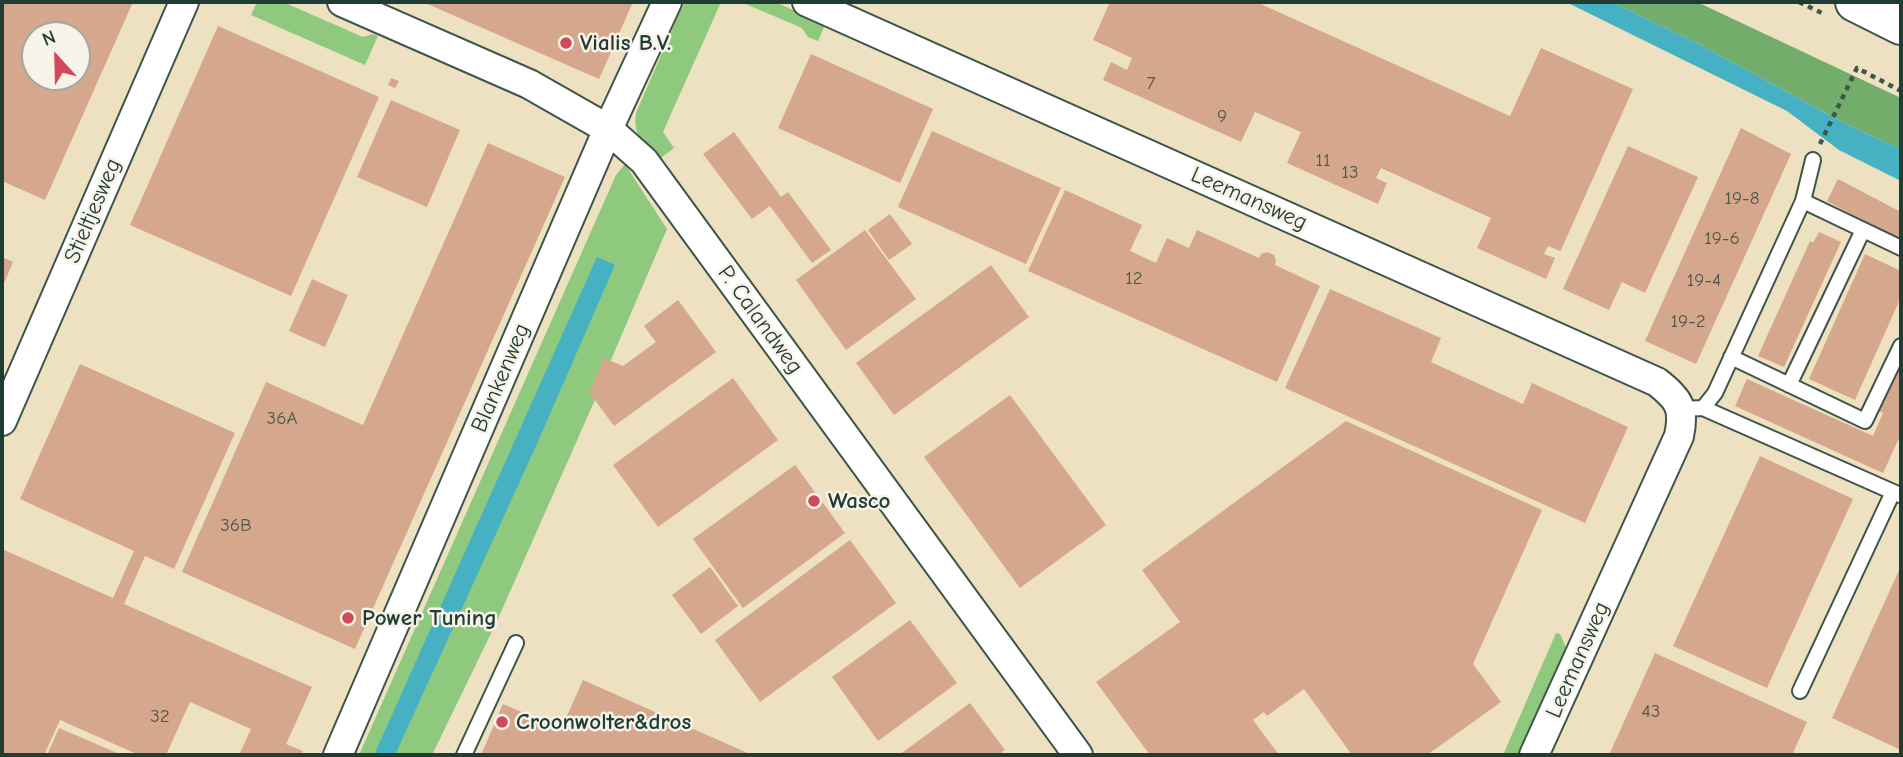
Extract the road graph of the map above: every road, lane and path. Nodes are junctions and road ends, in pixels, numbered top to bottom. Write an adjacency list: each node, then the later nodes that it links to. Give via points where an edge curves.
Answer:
1 (184, 2): 17 (street, Stieltjesweg)
2 (342, 2): 8 (street, P. Calandweg, via 529,85)
3 (667, 2): 8 (street, Blankenweg)
4 (807, 2): 16 (street, Leemansweg, via 1657,382)
5 (1855, 2): 6 (street)
6 (1901, 25)
7 (1901, 91): 9 (path, via 1857,68)
8 (608, 129): 21 (street, Blankenweg); 23 (street, P. Calandweg, via 643,161)
9 (1812, 160): 10 (lane, Leemansweg)
10 (1803, 201): 11 (lane); 14 (lane, Leemansweg)
11 (1863, 230): 12 (lane); 15 (lane)
12 (1901, 248)
13 (1901, 346): 15 (lane, via 1865,421)
14 (1731, 357): 15 (lane); 16 (lane, Leemansweg, via 1716,393)
15 (1789, 386)
16 (1692, 409): 18 (lane, Leemansweg); 24 (street, Leemansweg, via 1683,420)
17 (2, 421)
18 (1897, 494): 20 (lane, Leemansweg)
19 (516, 643): 22 (lane)
20 (1800, 691)
21 (338, 755)
22 (464, 755)
23 (1078, 755)
24 (1534, 755)

